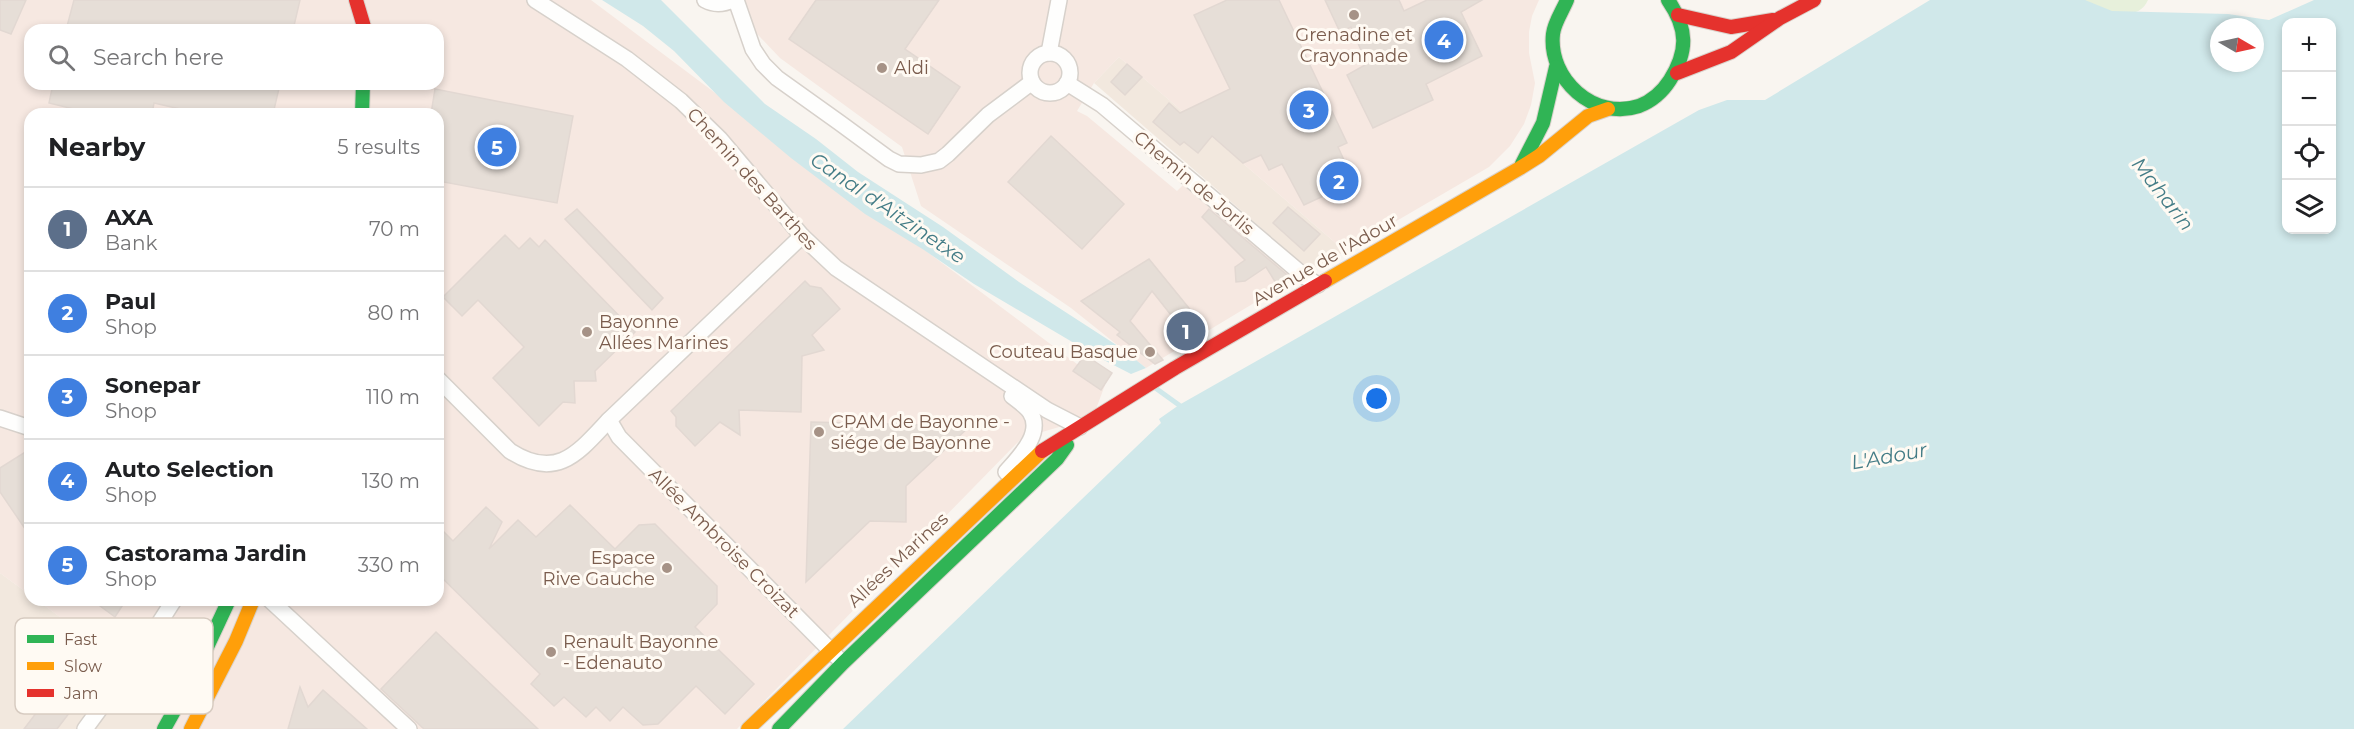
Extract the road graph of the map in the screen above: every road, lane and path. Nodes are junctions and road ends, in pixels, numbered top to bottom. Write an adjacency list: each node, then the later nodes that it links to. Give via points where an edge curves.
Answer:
1 (356, 0): 12 (main road)
2 (535, 0): 23 (street, Chemin des Barthes, via 602,42 681,101 720,139)
3 (705, 0): 4 (street)
4 (735, 0): 17 (street, via 753,49 777,78 899,164 939,161 988,115)
5 (1059, 0): 14 (street)
6 (1567, 0): 15 (main road, via 1552,32)
7 (1668, 0): 10 (main road)
8 (1814, 0): 11 (main road)
9 (371, 10): 13 (main road)
10 (1678, 15): 11 (main road, via 1731,27); 16 (main road, via 1684,44)
11 (1780, 18): 16 (main road, via 1731,52)
12 (364, 24)
13 (368, 24)
14 (1049, 52): 17 (street, via 1031,66); 18 (street, via 1065,59 1069,66)
15 (1556, 67): 21 (main road, via 1576,95); 22 (main road, via 1543,123)
16 (1677, 73): 21 (main road, via 1652,100 1624,109)
17 (1032, 82): 18 (street, via 1049,93)
18 (1067, 84): 24 (street, Chemin de Jorlis, via 1102,105)
19 (363, 90): 20 (main road)
20 (362, 108)
21 (1608, 109): 22 (main road, Avenue de l'Adour, via 1588,116)
22 (1520, 168): 24 (main road, Avenue de l'Adour)
23 (802, 236): 25 (street, Chemin des Barthes, via 849,277); 29 (street)
24 (1318, 285): 27 (main road, Avenue de l'Adour)
25 (969, 358): 31 (street, Chemin des Barthes, via 1058,417); 32 (street, Chemin des Barthes, via 1031,413 1034,426 1027,447)
26 (444, 385): 29 (street, via 510,451 537,463 565,461 579,453)
27 (1142, 387): 31 (main road, Allées Marines)
28 (0, 418): 30 (street)
29 (609, 420): 37 (street, Allée Ambroise Croizat, via 619,437)
30 (24, 426)
31 (1080, 427): 32 (main road, Allées Marines, via 1046,447); 38 (main road, Allées Marines, via 1057,459)
32 (958, 529): 37 (main road, Allées Marines)
33 (226, 606): 36 (main road)
34 (251, 606): 39 (main road)
35 (276, 606): 46 (street)
36 (213, 634)
37 (830, 650): 38 (street, Allée Ambroise Croizat); 47 (main road, Allées Marines)
38 (843, 663): 48 (main road, Allées Marines)
39 (213, 686)
40 (96, 714): 43 (street)
41 (172, 714): 44 (main road)
42 (199, 714): 45 (main road)
43 (85, 729)
44 (164, 729)
45 (191, 729)
46 (409, 729)
47 (748, 729)
48 (779, 729)

